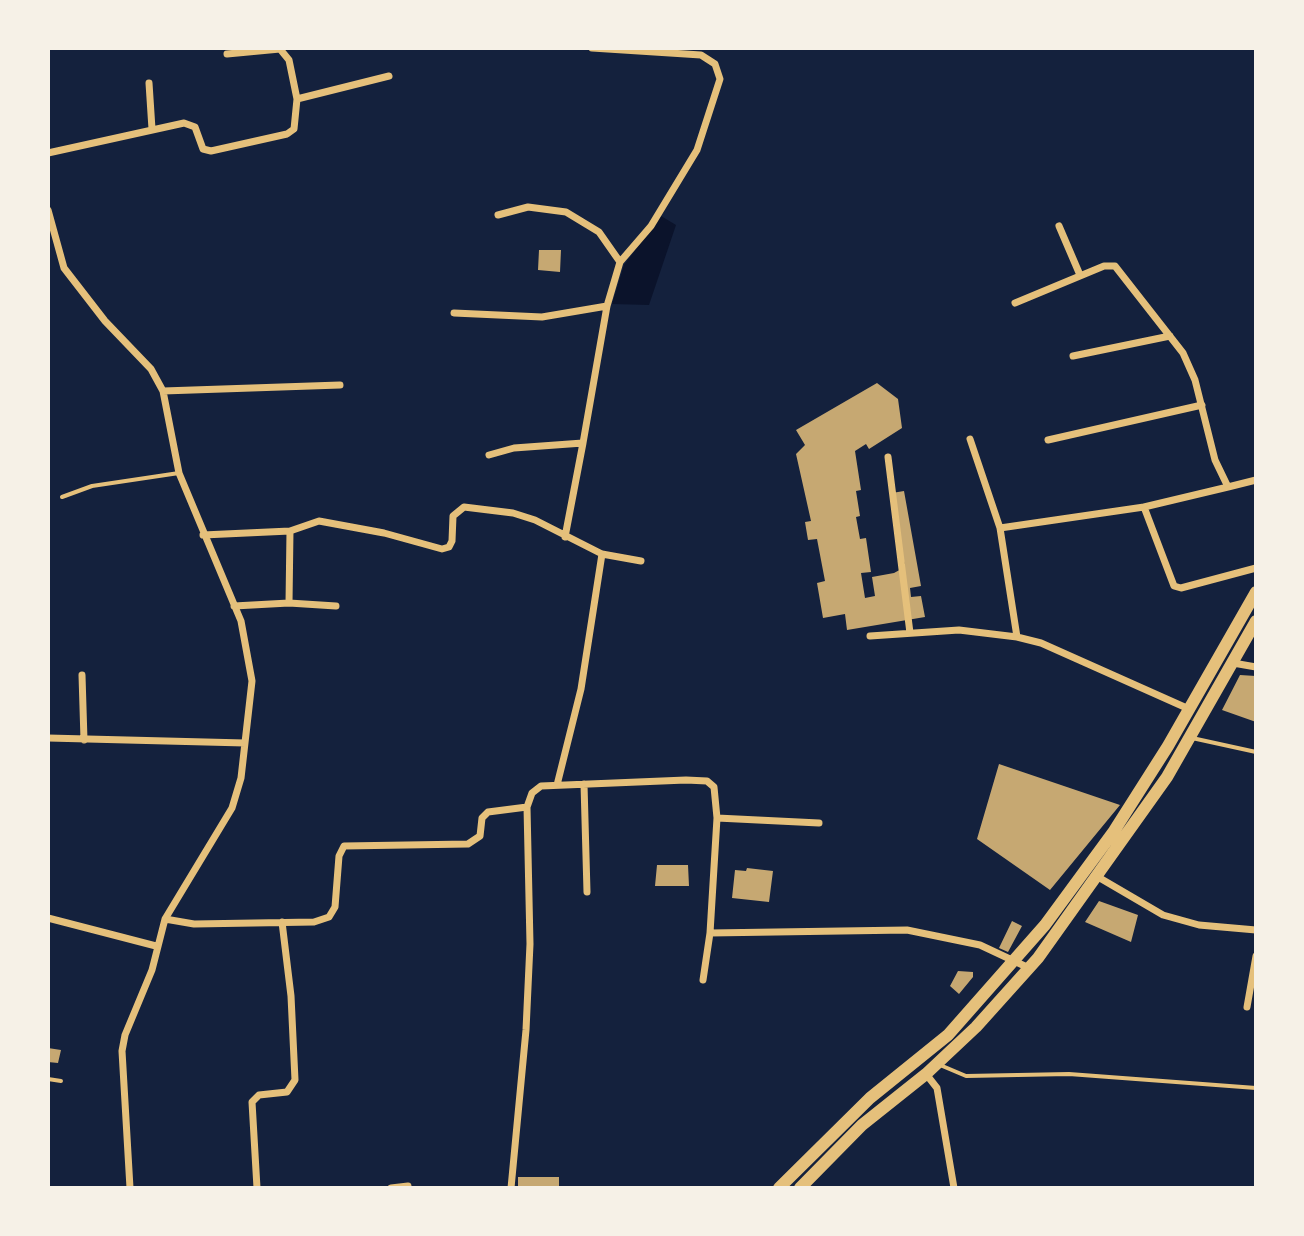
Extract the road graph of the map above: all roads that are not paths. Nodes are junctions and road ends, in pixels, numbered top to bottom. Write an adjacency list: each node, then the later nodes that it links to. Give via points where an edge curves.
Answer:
1 (592, 48): 11 (street, via 701,55 715,64 720,79 697,150 651,226)
2 (227, 54): 5 (street, via 270,48 286,53)
3 (389, 76): 5 (street)
4 (149, 83): 6 (street)
5 (297, 99): 6 (street, via 294,129 287,134 211,151 203,149 192,124)
6 (152, 129): 7 (street)
7 (48, 153)
8 (48, 210): 19 (street, via 64,268 151,369)
9 (498, 215): 11 (street, via 528,207 566,212 599,232)
10 (1059, 226): 12 (street)
11 (620, 262): 14 (street)
12 (1080, 275): 13 (street); 16 (street, via 1115,266)
13 (1015, 303)
14 (607, 306): 15 (street, via 542,317); 23 (street)
15 (454, 313)
16 (1170, 336): 17 (street); 20 (street, via 1195,380)
17 (1073, 356)
18 (340, 385): 19 (street)
19 (163, 391): 26 (street)
20 (1202, 405): 22 (street); 28 (street, via 1215,460)
21 (970, 439): 31 (street)
22 (1048, 440)
23 (583, 443): 24 (street); 34 (street)
24 (489, 455)
25 (888, 457): 43 (street)
26 (179, 473): 29 (lane, via 92,486); 33 (street)
27 (1256, 480): 28 (street)
28 (1228, 487): 30 (street)
29 (62, 497)
30 (1144, 507): 31 (street); 37 (street, via 1174,586)
31 (1000, 528): 45 (street)
32 (290, 531): 33 (street); 34 (street, via 319,521 442,549 452,541 456,510 464,507 513,513); 39 (street)
33 (203, 535): 40 (street)
34 (565, 537): 35 (street)
35 (602, 554): 36 (street); 56 (street, via 581,689)
36 (641, 561)
37 (1256, 568)
38 (1256, 592): 49 (main road)
39 (289, 603): 40 (street); 41 (street)
40 (234, 606): 53 (street, via 252,681)
41 (336, 606)
42 (1256, 621): 46 (main road)
43 (910, 633): 44 (street); 45 (street, via 959,630)
44 (870, 636)
45 (1017, 637): 49 (street)
46 (1233, 663): 47 (street); 50 (main road)
47 (1256, 667)
48 (82, 675): 52 (street)
49 (1189, 709): 69 (main road, via 1114,831)
50 (1190, 737): 54 (lane); 60 (main road)
51 (48, 738): 52 (street)
52 (84, 740): 53 (street)
53 (245, 743): 63 (street, via 232,808)
54 (1256, 752)
55 (584, 784): 56 (street); 58 (street, via 707,781 717,795); 61 (street)
56 (557, 785): 57 (street, via 541,786)
57 (527, 807): 64 (street, via 488,812 480,836 468,844 344,846 329,917); 82 (street, via 530,944)
58 (717, 818): 59 (street); 66 (street)
59 (819, 823)
60 (1098, 877): 65 (street, via 1163,915 1199,925); 70 (main road)
61 (587, 892)
62 (48, 918): 67 (street)
63 (165, 919): 64 (street, via 194,924); 67 (street)
64 (282, 922): 80 (street, via 295,1080 287,1092 259,1095 252,1102)
65 (1256, 930)
66 (710, 933): 69 (street, via 907,930 980,945); 71 (street)
67 (156, 946): 79 (street, via 122,1051)
68 (1256, 956): 72 (street)
69 (1016, 960): 70 (street); 83 (main road, via 948,1035 870,1098)
70 (1029, 968): 73 (main road)
71 (703, 980)
72 (1247, 1007)
73 (938, 1064): 74 (main road); 77 (lane, via 966,1076 1069,1074)
74 (926, 1074): 84 (main road, via 862,1125); 85 (street, via 937,1088)
75 (48, 1079): 76 (lane)
76 (61, 1081)
77 (1256, 1088)
78 (408, 1186): 81 (street)
79 (130, 1188)
80 (257, 1188)
81 (391, 1188)
82 (511, 1188)
83 (779, 1188)
84 (800, 1188)
85 (954, 1188)

